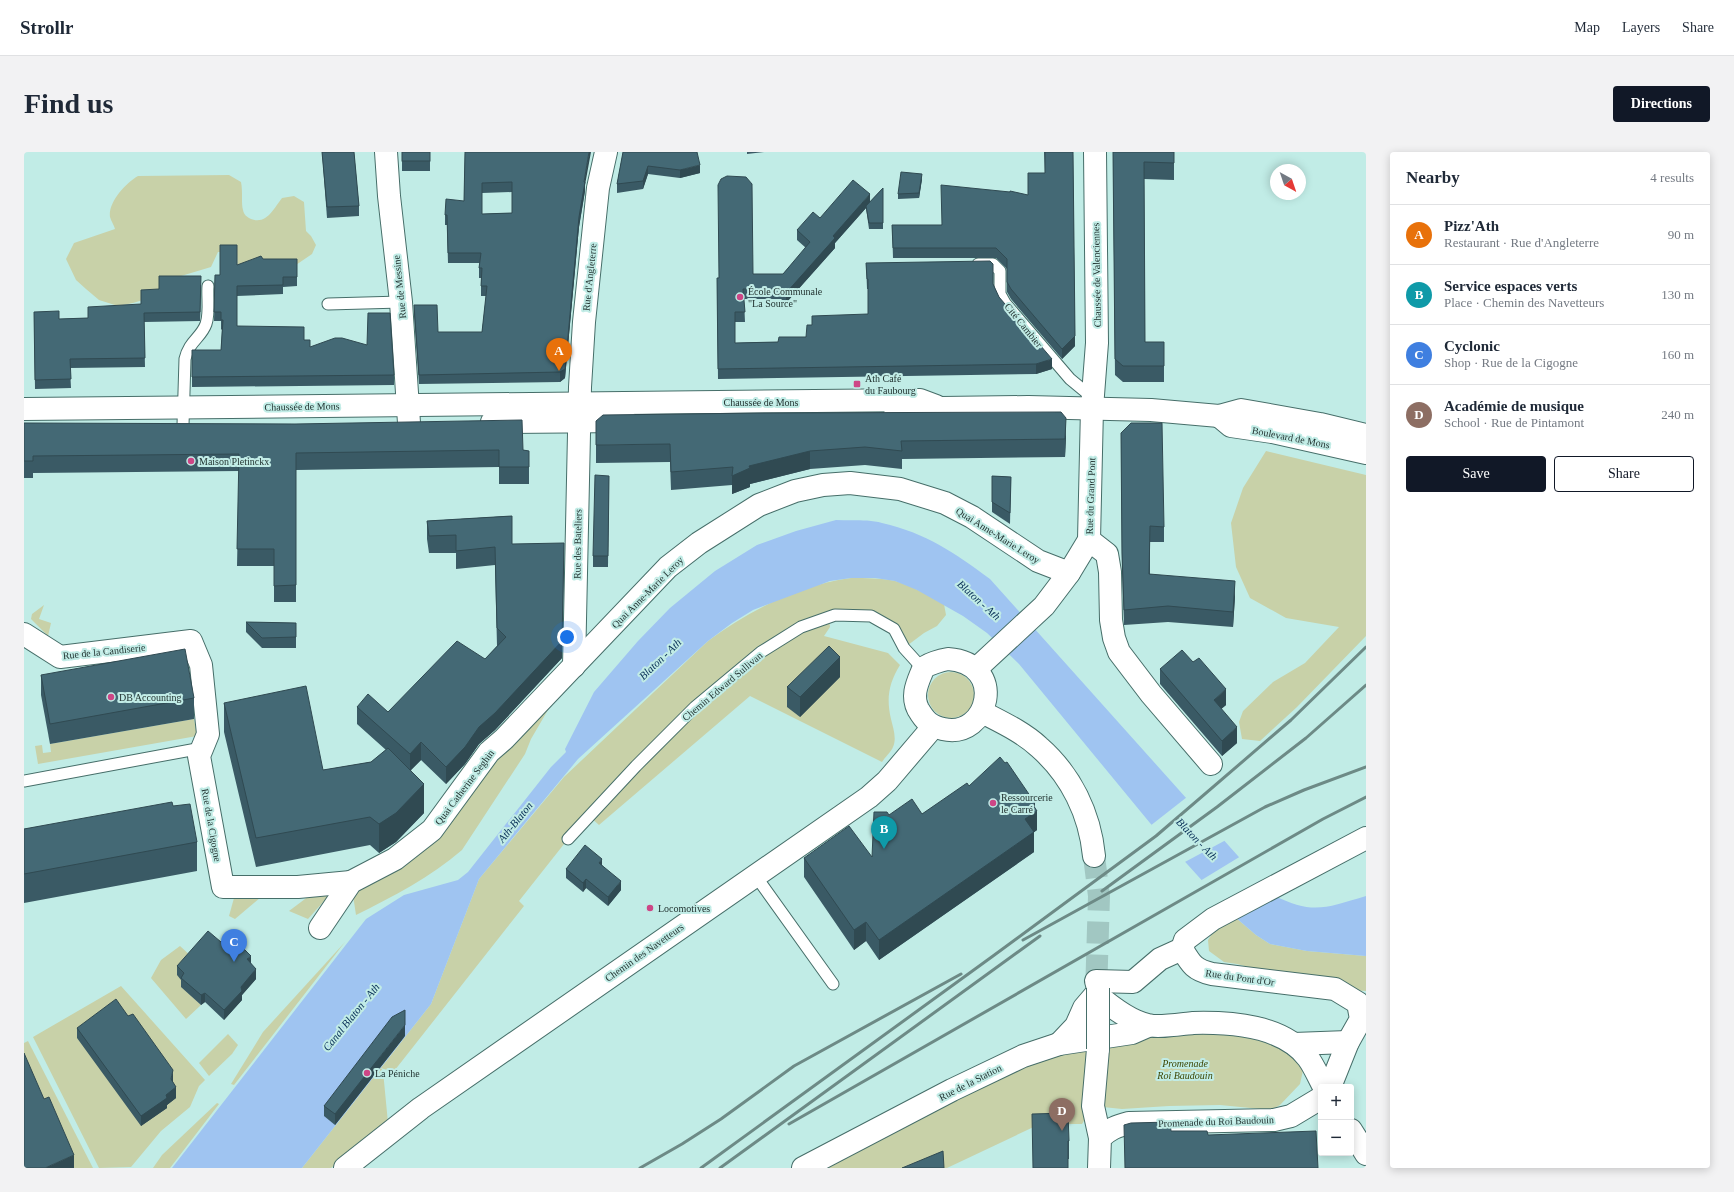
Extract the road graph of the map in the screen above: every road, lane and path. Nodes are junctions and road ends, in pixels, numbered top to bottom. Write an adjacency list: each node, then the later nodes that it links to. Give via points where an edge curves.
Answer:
1 (386, 152): 6 (street, Rue de Messine)
2 (606, 152): 10 (street, Rue d'Angleterre, via 596,204 584,329)
3 (1095, 152): 8 (street, Chaussée de Valenciennes, via 1096,343)
4 (970, 264): 8 (lane, Cité Cambier, via 993,264 1000,271 1000,294 1005,303)
5 (208, 286): 13 (lane, via 207,323 186,351)
6 (401, 302): 7 (lane); 11 (street, Rue de Messine)
7 (328, 304)
8 (1093, 404): 10 (street, Chaussée de Mons, via 941,408 920,400); 12 (street, Boulevard de Mons); 17 (street, Rue du Grand Pont)
9 (24, 409): 13 (street, Chaussée de Mons)
10 (580, 412): 11 (street, Chaussée de Mons); 21 (street, Rue des Bateliers)
11 (409, 414): 13 (street, Chaussée de Mons)
12 (1219, 416): 15 (street, Boulevard de Mons, via 1242,410); 16 (street, Boulevard de Mons, via 1231,426 1272,432)
13 (183, 417): 14 (street, Chaussée de Mons)
14 (24, 427)
15 (1366, 435)
16 (1366, 453)
17 (1089, 540): 18 (street, Rue du Grand Pont); 27 (street, via 1107,554 1111,620 1119,652)
18 (1069, 573): 21 (street, Quai Anne-Marie Leroy, via 1038,561 972,517 945,503 900,488 850,483 823,485 795,491 759,505 699,543 668,567); 23 (street, Rue du Grand Pont, via 1044,606)
19 (24, 634): 20 (street, Rue de la Candiserie, via 60,657)
20 (191, 641): 26 (street, Rue de la Cigogne, via 201,665 208,726 208,734)
21 (578, 662): 33 (street, Quai Catherine Seghin, via 489,752 432,830 395,859)
22 (923, 669): 23 (street, via 948,658 958,659); 25 (street, via 916,684 915,695 922,716); 29 (lane, Chemin Edward Sullivan, via 904,648 894,630 871,616 835,615 802,627 761,652 695,707)
23 (976, 669): 24 (street, via 986,688)
24 (982, 712): 25 (street, via 964,728 946,730); 31 (street, via 1039,746 1059,767 1078,794 1090,830)
25 (933, 727): 32 (street, Chemin des Navetteurs, via 878,790)
26 (202, 748): 28 (lane); 33 (street, Rue de la Cigogne, via 199,756 223,887 298,887)
27 (1211, 764)
28 (24, 781)
29 (570, 834)
30 (1366, 838): 35 (street, via 1213,919 1185,940)
31 (1094, 856)
32 (755, 875): 36 (lane); 48 (street, Chemin des Navetteurs, via 421,1108)
33 (351, 882): 34 (street)
34 (320, 928)
35 (1182, 949): 37 (street, via 1160,958 1133,982 1096,981); 39 (street, Rue du Pont d'Or, via 1199,971 1335,989 1358,1003 1361,1019)
36 (833, 984)
37 (1097, 991): 38 (street, via 1115,1009); 40 (street, via 1084,1008 1076,1026); 46 (street, bridge, via 1098,1049 1093,1106)
38 (1148, 1026): 40 (street, Rue de la Station, via 1132,1033); 41 (street, via 1208,1023 1236,1025 1285,1038)
39 (1348, 1042): 41 (street); 43 (street, Rue du Pont d'Or)
40 (1058, 1044): 49 (street, Rue de la Station, via 994,1069)
41 (1294, 1044): 42 (street, via 1308,1058)
42 (1322, 1084)
43 (1331, 1084)
44 (1318, 1100): 46 (street, Promenade du Roi Baudouin, via 1291,1116 1274,1120 1129,1123 1108,1130)
45 (1354, 1135): 47 (street)
46 (1100, 1138): 50 (street)
47 (1366, 1154)
48 (345, 1168)
49 (803, 1168)
50 (1100, 1168)

